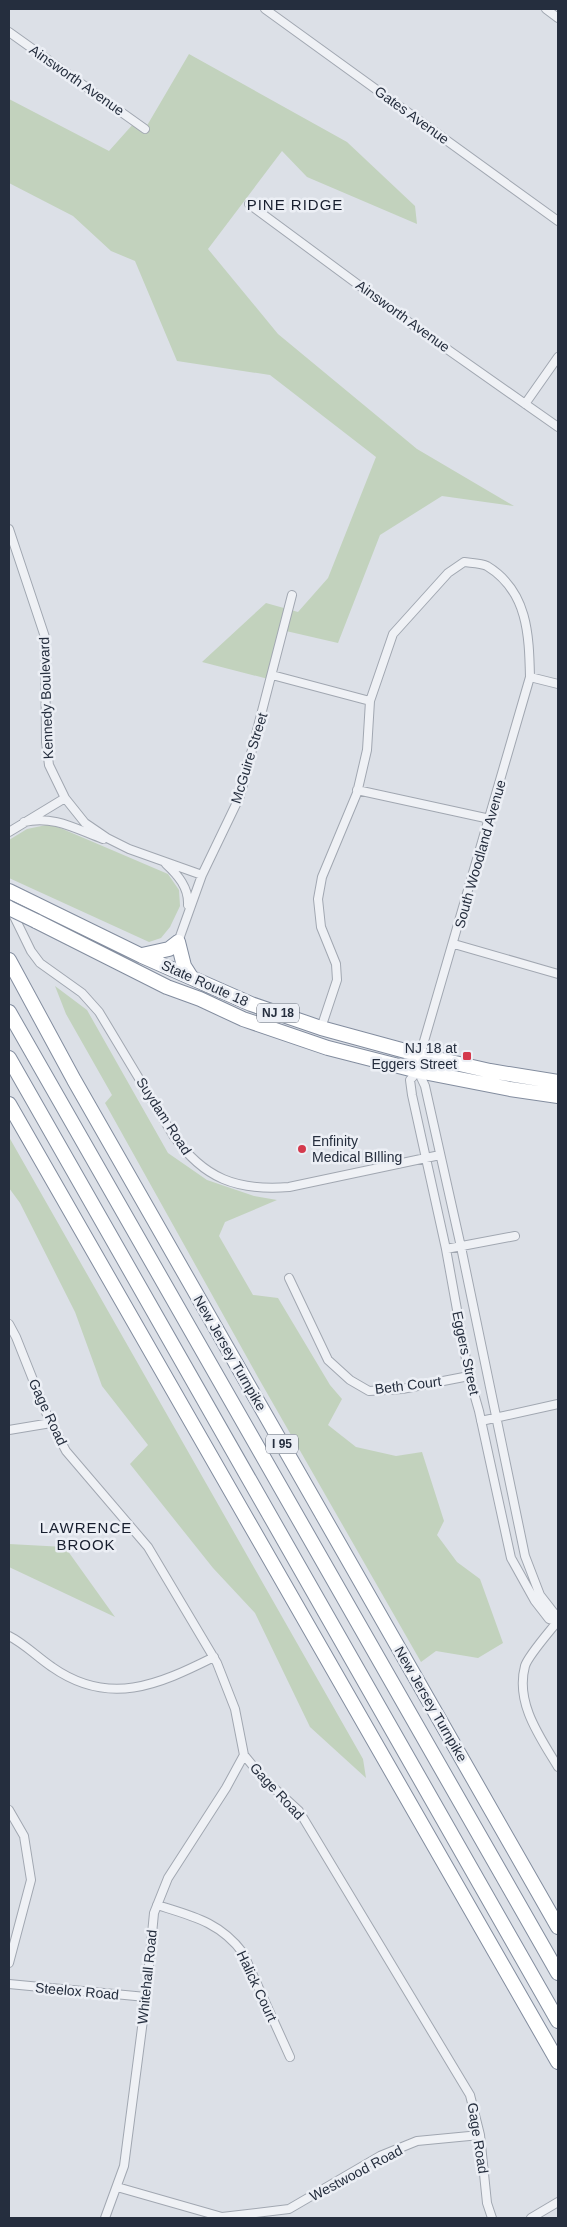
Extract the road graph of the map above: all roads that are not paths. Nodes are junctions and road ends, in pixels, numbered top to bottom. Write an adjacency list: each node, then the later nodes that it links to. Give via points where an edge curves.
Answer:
1 (265, 9): 7 (street, Gates Avenue)
2 (546, 9): 3 (street)
3 (558, 18)
4 (9, 32): 5 (street, Ainsworth Avenue)
5 (145, 129)
6 (249, 204): 9 (street, Ainsworth Avenue)
7 (558, 221)
8 (558, 357): 9 (street)
9 (525, 404): 10 (street, Ainsworth Avenue)
10 (558, 427)
11 (9, 529): 18 (street, Kennedy Boulevard, via 46,637 46,742 49,766)
12 (292, 595): 13 (street, McGuire Street)
13 (272, 675): 16 (street); 24 (street, McGuire Street, via 240,796)
14 (530, 677): 15 (street); 16 (street, South Woodland Avenue, via 529,632 520,604 508,584 486,565 464,562 448,573 393,634); 19 (street, South Woodland Avenue)
15 (558, 684)
16 (370, 701): 17 (street, via 367,750)
17 (357, 790): 19 (street); 35 (street, via 322,877 318,899 321,927 336,964 337,980)
18 (65, 798): 20 (street); 22 (street, Kennedy Boulevard, via 85,822)
19 (490, 819): 29 (street, South Woodland Avenue)
20 (24, 822): 21 (street); 22 (street, via 38,818 54,821)
21 (9, 832)
22 (129, 849): 23 (street, Kennedy Boulevard)
23 (163, 861): 24 (street, Kennedy Boulevard); 27 (street, via 185,887 189,897)
24 (202, 875): 27 (street, McGuire Street)
25 (9, 890): 30 (highway, State Route 18 / NJ 18)
26 (9, 907): 38 (highway, State Route 18 / NJ 18, bridge, via 167,987 243,1019 328,1048); 42 (street, Suydam Road, via 40,963 91,1001 183,1150 208,1172 238,1185 289,1187)
27 (188, 911): 28 (street, McGuire Street)
28 (178, 942): 30 (highway, via 169,949); 33 (highway, via 184,966)
29 (454, 944): 32 (street); 36 (street, South Woodland Avenue)
30 (142, 956): 33 (highway, State Route 18 / NJ 18)
31 (9, 960): 63 (highway, New Jersey Turnpike / I 95, via 74,1080)
32 (558, 974)
33 (191, 977): 35 (highway, State Route 18 / NJ 18, via 251,1004)
34 (9, 1012): 65 (highway, New Jersey Turnpike / I 95)
35 (321, 1028): 36 (highway, State Route 18 / NJ 18)
36 (420, 1055): 38 (street, Eggers Street); 39 (highway, State Route 18 / NJ 18)
37 (9, 1058): 68 (highway)
38 (418, 1071): 39 (highway, State Route 18 / NJ 18, via 510,1089); 41 (street, Eggers Street, via 425,1086); 42 (street, Eggers Street, via 410,1080)
39 (558, 1085)
40 (9, 1104): 70 (highway)
41 (440, 1155): 42 (street, Suydam Road); 44 (street, Eggers Street)
42 (425, 1158): 45 (street, Eggers Street)
43 (514, 1236): 44 (street)
44 (461, 1247): 45 (street); 50 (street, Eggers Street)
45 (446, 1249): 48 (street, Eggers Street)
46 (289, 1278): 48 (street, Beth Court, via 328,1360 350,1380 369,1391 402,1389)
47 (9, 1324): 52 (street, Gage Road)
48 (469, 1376): 51 (street, Eggers Street)
49 (558, 1404): 50 (street)
50 (497, 1417): 51 (street); 54 (street, Eggers Street)
51 (481, 1421): 55 (street, Eggers Street)
52 (51, 1423): 53 (street); 58 (street, Gage Road, via 66,1451 148,1547)
53 (9, 1430)
54 (516, 1511): 55 (street); 56 (street, Eggers Street, via 532,1579)
55 (500, 1514): 56 (street, Eggers Street, via 511,1558 523,1582 549,1619)
56 (558, 1622): 60 (street, via 525,1664 523,1688 530,1720)
57 (9, 1636): 58 (street, via 69,1678 107,1690 130,1690 152,1685)
58 (214, 1657): 59 (street, Gage Road, via 235,1709)
59 (244, 1755): 62 (street, Whitehall Road, via 168,1878); 71 (street, Gage Road, via 262,1778 299,1810 470,2094)
60 (558, 1767)
61 (9, 1810): 64 (street, via 24,1836 31,1880)
62 (157, 1905): 67 (street, Whitehall Road); 69 (street, Halick Court, via 208,1922 234,1940 243,1953)
63 (558, 1927)
64 (9, 1963)
65 (558, 1973)
66 (9, 1984): 67 (street, Steelox Road)
67 (146, 1997): 72 (street, Whitehall Road, via 124,2166)
68 (558, 2021)
69 (290, 2057)
70 (558, 2062)
71 (480, 2136): 72 (street, Westwood Road, via 417,2142 380,2156 289,2209 222,2217); 76 (street, Gage Road, via 487,2203)
72 (117, 2187): 75 (street, Whitehall Road)
73 (558, 2202): 74 (street)
74 (548, 2208): 77 (street); 78 (street)
75 (105, 2218)
76 (492, 2218)
77 (530, 2218)
78 (541, 2218)

